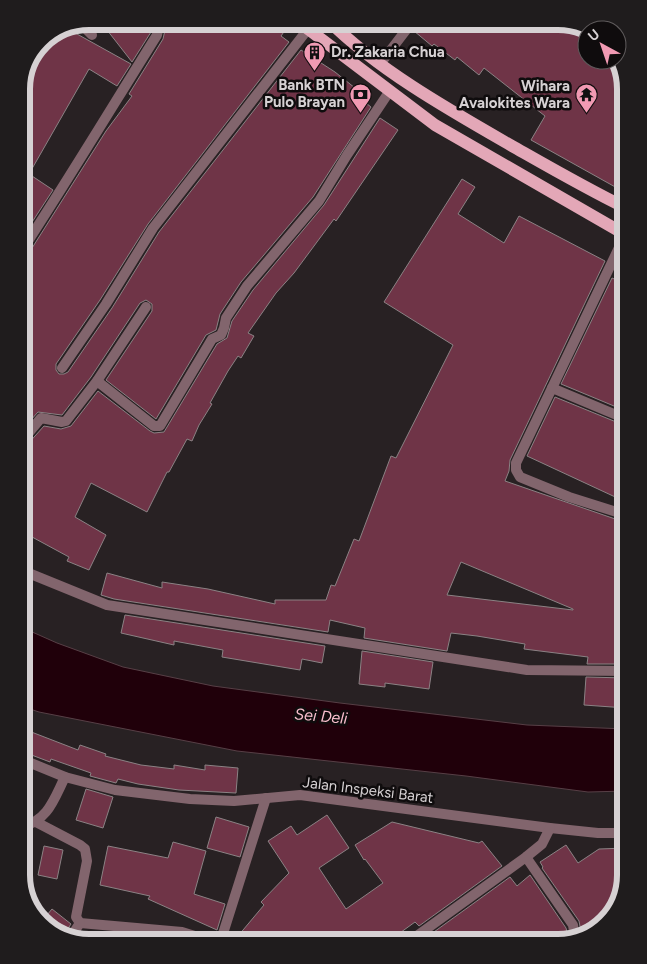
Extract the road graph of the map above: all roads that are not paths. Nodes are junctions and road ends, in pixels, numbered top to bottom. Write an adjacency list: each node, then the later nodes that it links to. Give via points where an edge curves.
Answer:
1 (87, 30): 7 (street)
2 (159, 30): 12 (street)
3 (300, 30): 15 (street, via 153,228)
4 (310, 30): 9 (main road)
5 (339, 30): 8 (main road)
6 (406, 30): 8 (street)
7 (92, 35)
8 (380, 64): 10 (main road, via 462,118)
9 (389, 92): 11 (main road, via 435,125); 16 (street, via 319,201 247,286 226,318 221,335 212,339 160,426 154,426)
10 (617, 204)
11 (617, 230)
12 (30, 238)
13 (617, 252): 17 (street)
14 (146, 307): 16 (street)
15 (62, 368)
16 (97, 380): 19 (street, via 66,421 41,418)
17 (552, 388): 18 (street); 20 (street, via 516,463 516,470 520,477)
18 (617, 415)
19 (30, 431)
20 (617, 512)
21 (30, 574): 22 (street, via 106,605 527,670)
22 (617, 671)
23 (30, 763): 24 (street, Jalan Inspeksi Barat)
24 (65, 777): 25 (street, Jalan Inspeksi Barat, via 115,790 190,799 234,801); 26 (street, via 49,810)
25 (266, 798): 28 (street, Jalan Inspeksi Barat, via 300,795); 35 (street)
26 (36, 822): 27 (street); 31 (street, via 85,849 87,861 76,917)
27 (30, 824)
28 (550, 828): 29 (street, Jalan Inspeksi Barat); 30 (street, via 542,844)
29 (617, 833)
30 (526, 857): 33 (street); 36 (street)
31 (80, 923): 32 (street); 34 (street)
32 (74, 932)
33 (575, 932)
34 (188, 934)
35 (223, 934)
36 (419, 934)

